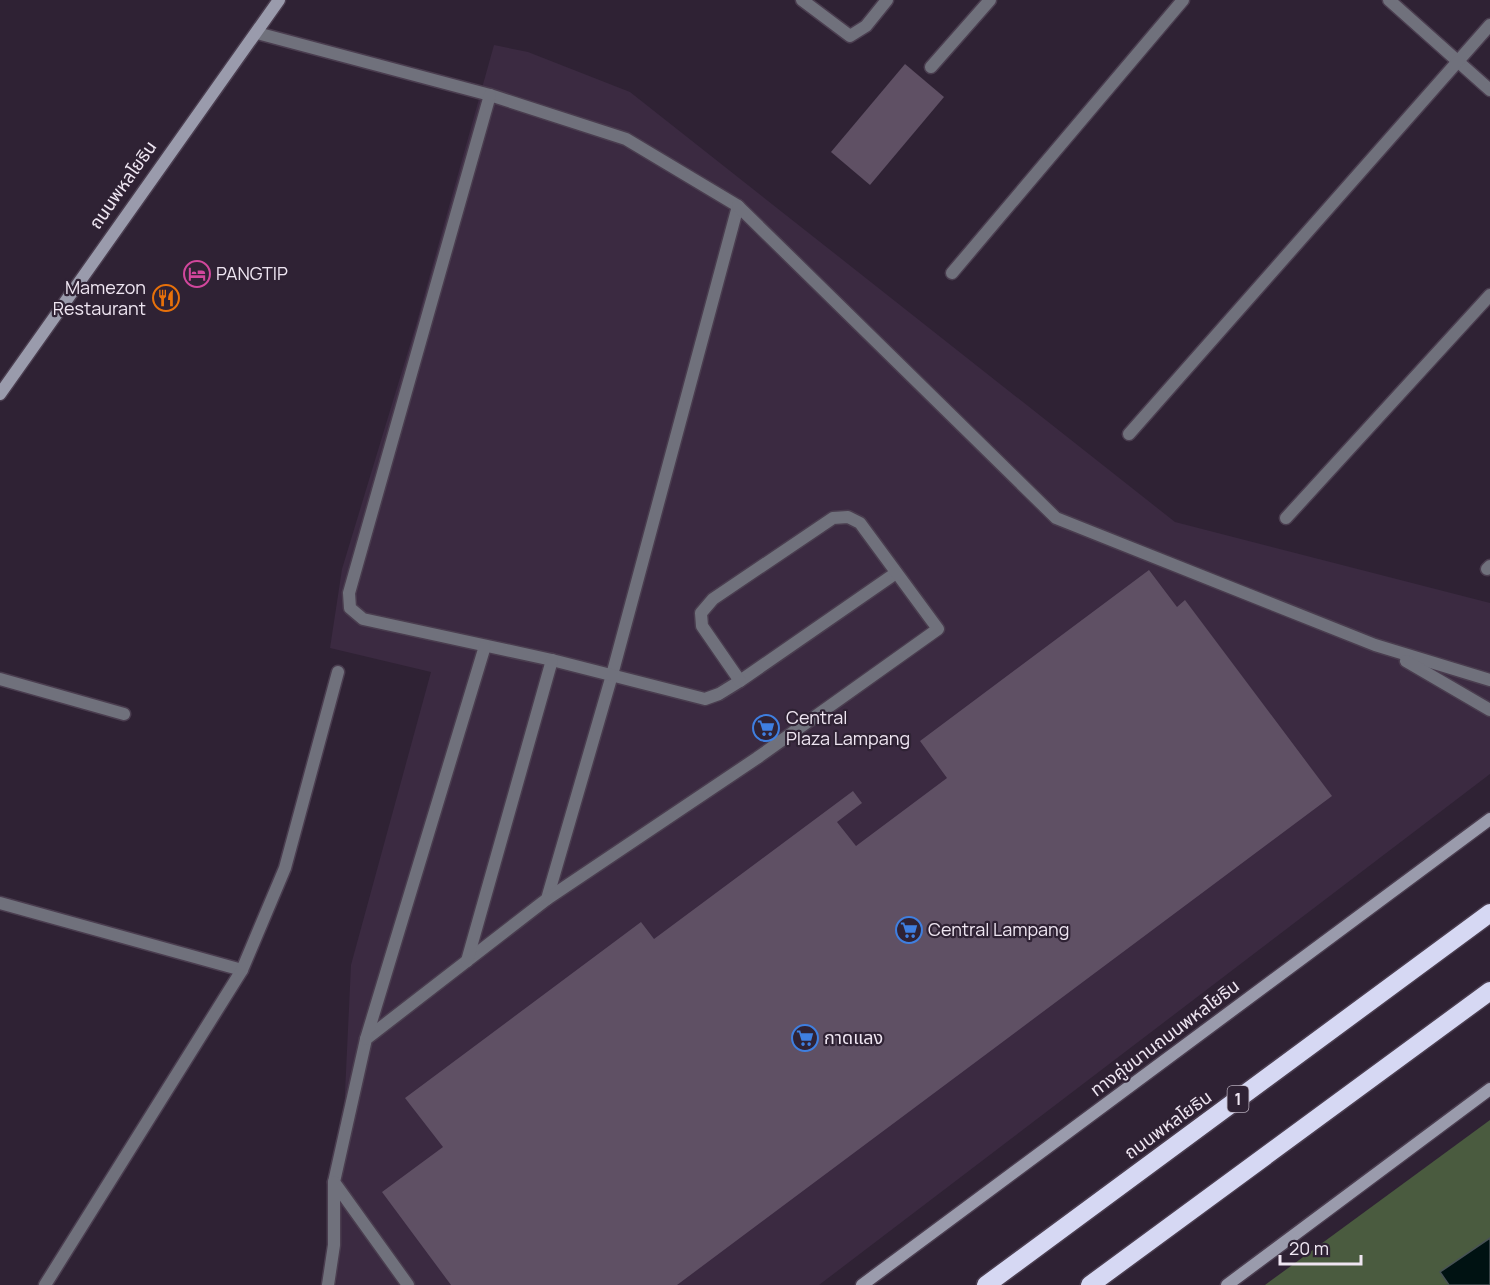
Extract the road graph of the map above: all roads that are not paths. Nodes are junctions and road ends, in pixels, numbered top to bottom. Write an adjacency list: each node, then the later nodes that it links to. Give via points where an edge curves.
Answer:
1 (279, 0): 8 (main road, ถนนพหลโยธิน)
2 (802, 0): 3 (street, via 850,36 866,26)
3 (887, 0)
4 (990, 0): 10 (street)
5 (1184, 0): 14 (street)
6 (1389, 0): 9 (street)
7 (1490, 25): 9 (street)
8 (257, 33): 12 (street); 16 (main road, ถนนพหลโยธิน)
9 (1456, 62): 11 (street); 17 (street)
10 (931, 67)
11 (1490, 90)
12 (490, 96): 13 (street, via 626,139); 21 (street, via 349,593 350,608 363,619)
13 (738, 206): 20 (street, via 1056,518); 24 (street)
14 (952, 273)
15 (1490, 295): 18 (street)
16 (0, 394)
17 (1129, 434)
18 (1286, 518)
19 (896, 573): 27 (street); 27 (street, via 860,523 833,518 713,599 701,613 702,626); 31 (street, via 938,629 757,758)
20 (1375, 645): 26 (street); 28 (street)
21 (485, 646): 22 (street); 37 (street)
22 (552, 660): 24 (street); 34 (street)
23 (338, 672): 35 (street, via 285,868)
24 (612, 675): 27 (street, via 705,699); 31 (street)
25 (0, 680): 29 (street)
26 (1490, 680)
27 (740, 681)
28 (1490, 710)
29 (124, 714)
30 (1490, 819): 43 (main road, ทางคู่ขนานถนนพหลโยธิน)
31 (547, 899): 34 (street)
32 (0, 903): 35 (street)
33 (1490, 913): 44 (highway, ถนนพหลโยธิน / 1)
34 (467, 961): 37 (street)
35 (242, 970): 40 (street)
36 (1490, 991): 45 (highway)
37 (366, 1038): 39 (street)
38 (1490, 1089): 46 (main road)
39 (334, 1182): 41 (street, via 334,1245); 42 (street)
40 (45, 1285)
41 (328, 1285)
42 (408, 1285)
43 (862, 1285)
44 (986, 1285)
45 (1090, 1285)
46 (1227, 1285)

